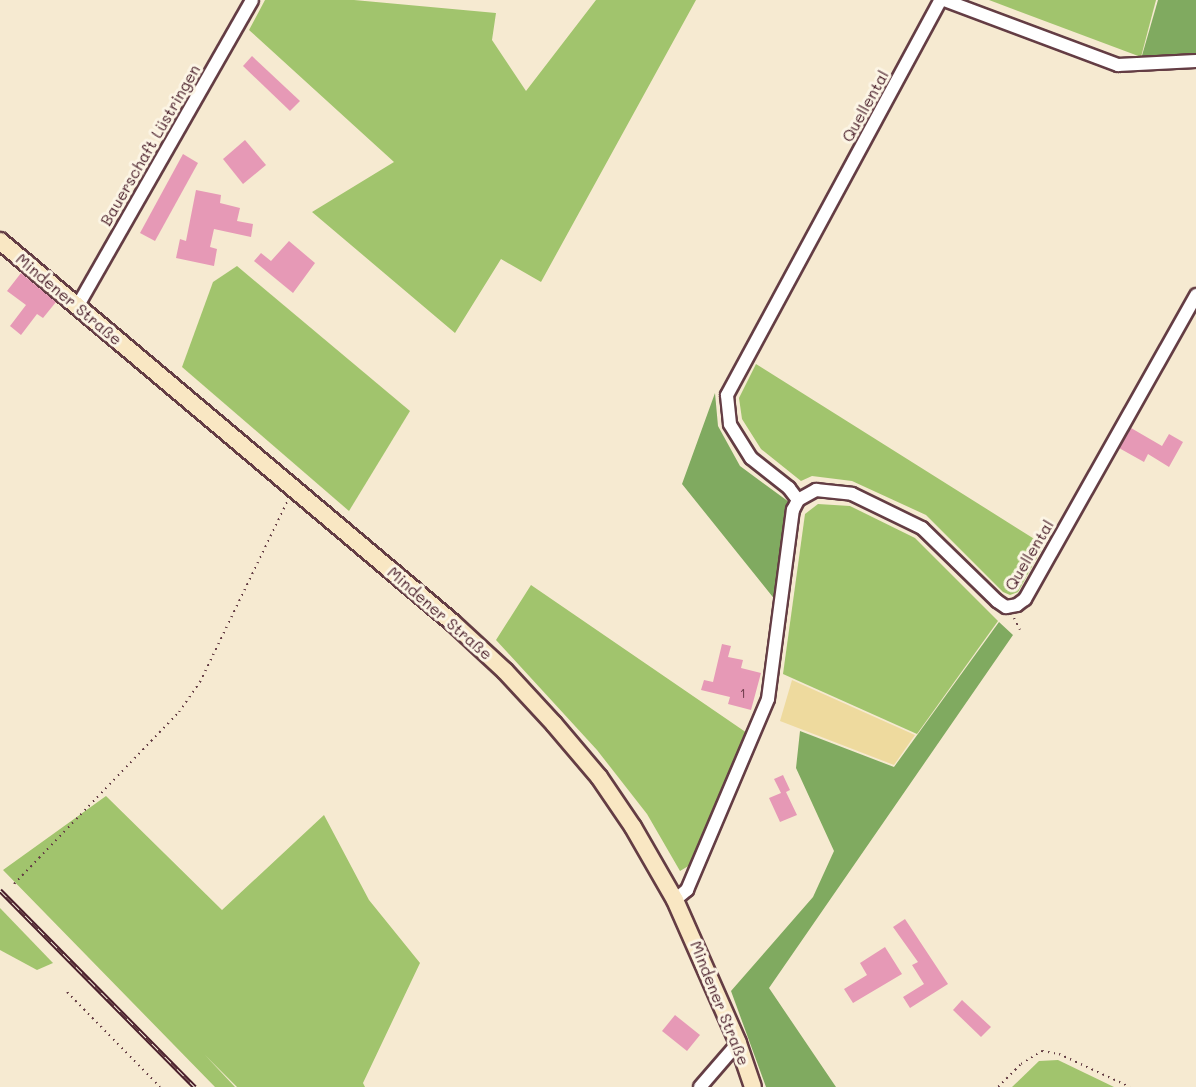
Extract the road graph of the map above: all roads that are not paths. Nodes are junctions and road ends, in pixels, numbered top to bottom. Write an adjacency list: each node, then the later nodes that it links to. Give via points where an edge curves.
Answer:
1 (252, 0): 6 (street, Bauerschaft Lüstringen)
2 (943, 0): 3 (street, via 1118,65); 7 (street, Quellental, via 727,395 730,424 751,458)
3 (1196, 62)
4 (0, 241): 6 (main road, Mindener Straße)
5 (1196, 295): 7 (street, Quellental, via 1025,599 1012,606 997,601 922,528 852,494 816,490)
6 (77, 307): 8 (main road, Mindener Straße, via 294,487 505,671 599,777)
7 (798, 500): 8 (street, via 793,510 768,699 687,890)
8 (675, 900): 9 (main road, Mindener Straße)
9 (738, 1043): 10 (street); 11 (main road, Mindener Straße)
10 (700, 1087)
11 (753, 1087)

